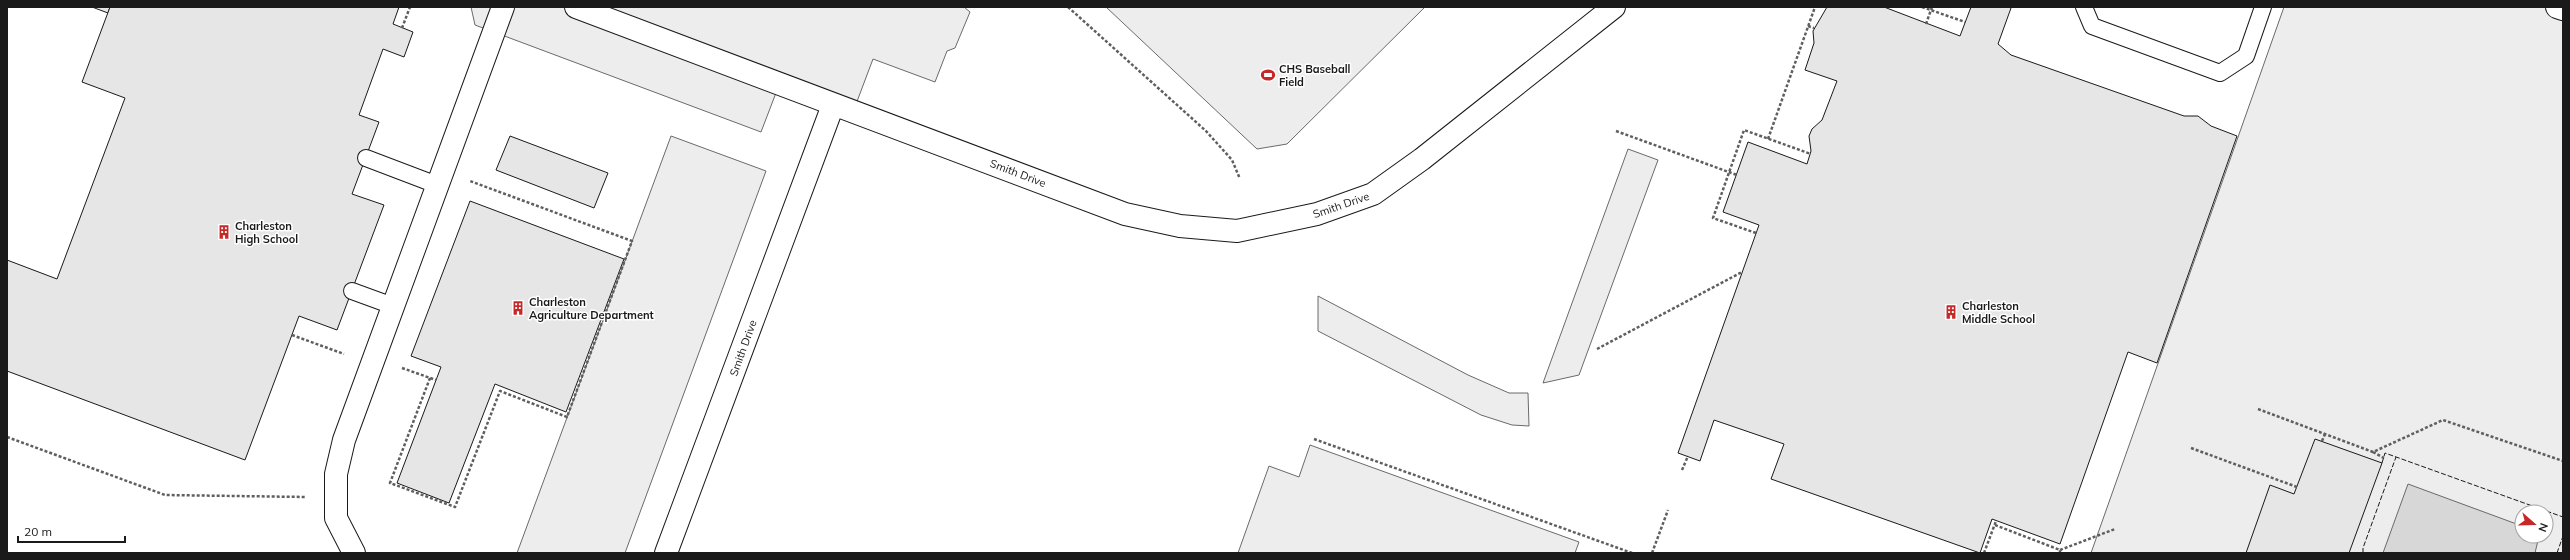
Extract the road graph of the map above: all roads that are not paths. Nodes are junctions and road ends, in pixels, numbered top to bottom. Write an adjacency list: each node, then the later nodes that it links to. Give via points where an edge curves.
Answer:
1 (503, 7): 10 (street)
2 (576, 7): 8 (street)
3 (1614, 7): 8 (street, Smith Drive, via 1422,159 1373,194 1317,214 1237,231 1180,226 1125,214)
4 (2084, 7): 5 (lane, via 2092,26 2220,73 2246,56)
5 (2263, 7)
6 (2557, 7): 7 (street)
7 (2563, 9)
8 (833, 105): 14 (street, Smith Drive)
9 (366, 158): 10 (lane)
10 (437, 185): 12 (street)
11 (352, 291): 12 (lane)
12 (393, 306): 13 (street, via 344,440 336,474 336,518)
13 (354, 553)
14 (666, 553)

